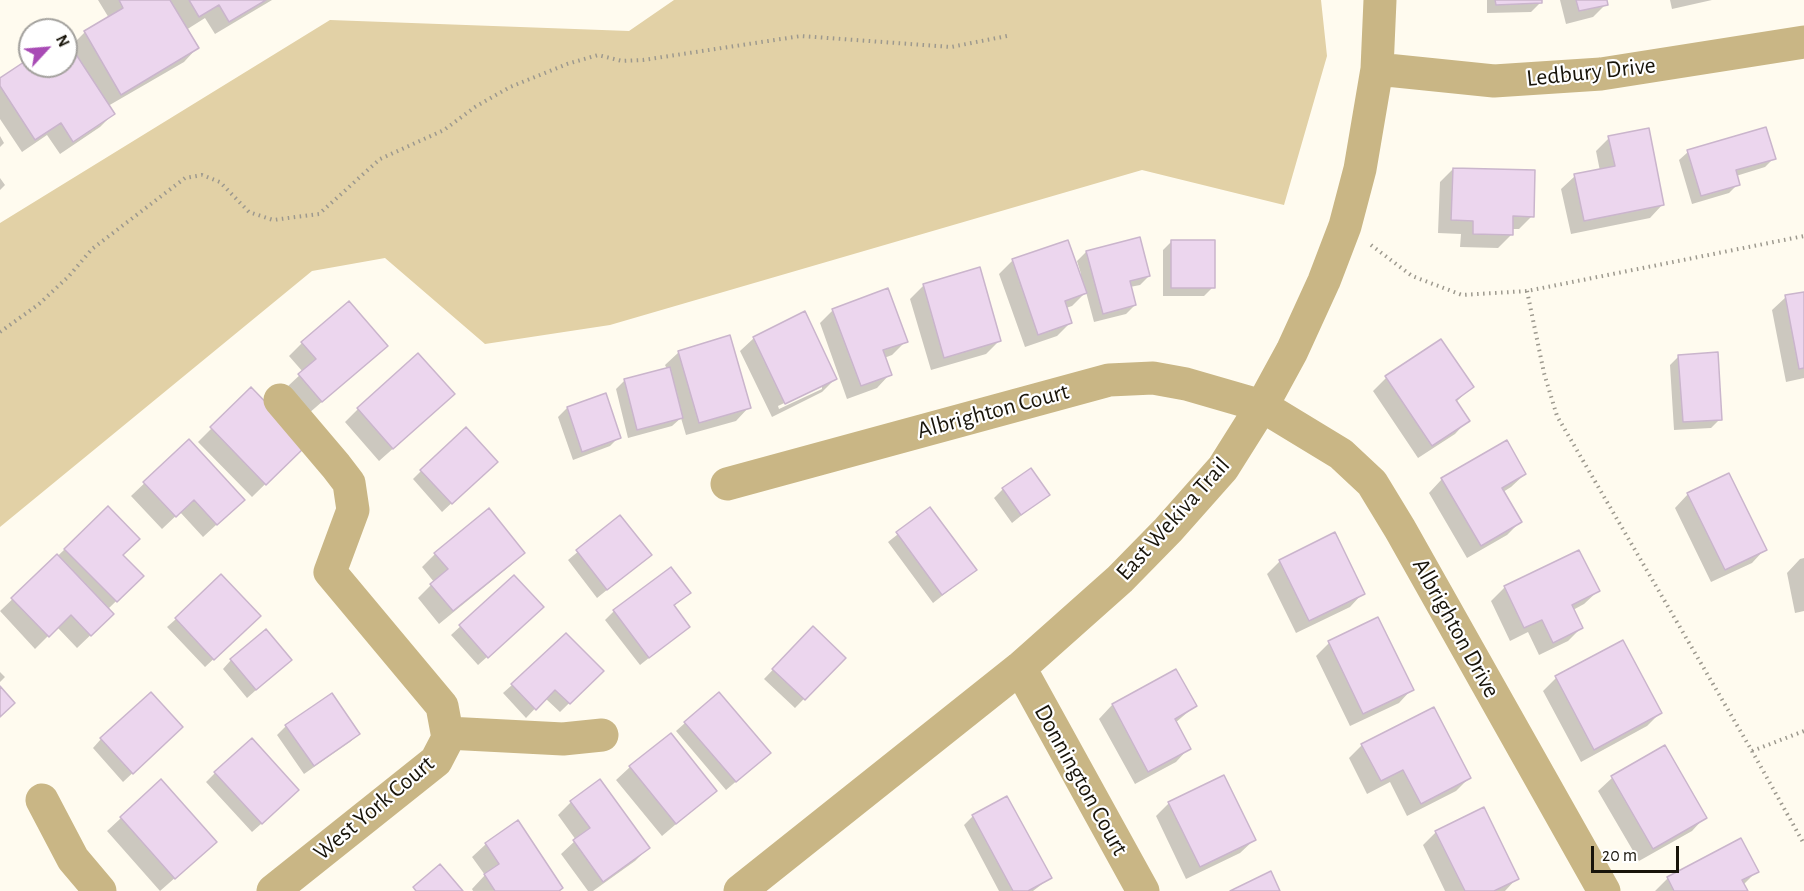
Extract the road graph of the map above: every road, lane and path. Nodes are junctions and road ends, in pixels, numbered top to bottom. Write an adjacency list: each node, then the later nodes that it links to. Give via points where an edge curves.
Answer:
1 (1380, 0): 4 (street, East Wekiva Trail)
2 (1007, 36): 8 (path, via 951,46 801,36 643,60 622,61 598,55 577,61 510,87 444,130 380,159 319,214 273,220 249,212 220,182 202,174 185,178 93,249 46,297)
3 (1804, 42): 4 (street, Ledbury Drive, via 1601,74 1494,81)
4 (1377, 69): 5 (street, East Wekiva Trail, via 1360,169)
5 (1345, 226): 7 (path, via 1412,276 1462,295); 10 (street, East Wekiva Trail, via 1297,341)
6 (1804, 236): 7 (path)
7 (1527, 291): 16 (path, via 1557,416)
8 (0, 332)
9 (280, 400): 14 (street, West York Court, via 349,483 353,510 330,572 442,706)
10 (1262, 406): 11 (street, Albrighton Court, via 1153,378 1109,380); 12 (street, East Wekiva Trail, via 1223,468 1168,530); 23 (street, Albrighton Drive, via 1341,454 1372,483)
11 (727, 484)
12 (1020, 669): 21 (street, East Wekiva Trail); 22 (street, Donnington Court)
13 (1804, 731): 16 (path)
14 (447, 733): 15 (street, via 563,739); 20 (street, West York Court, via 436,761)
15 (602, 735)
16 (1752, 751): 18 (path)
17 (42, 800): 19 (street, via 73,859)
18 (1804, 844)
19 (100, 891)
20 (273, 891)
21 (740, 891)
22 (1143, 891)
23 (1604, 891)

